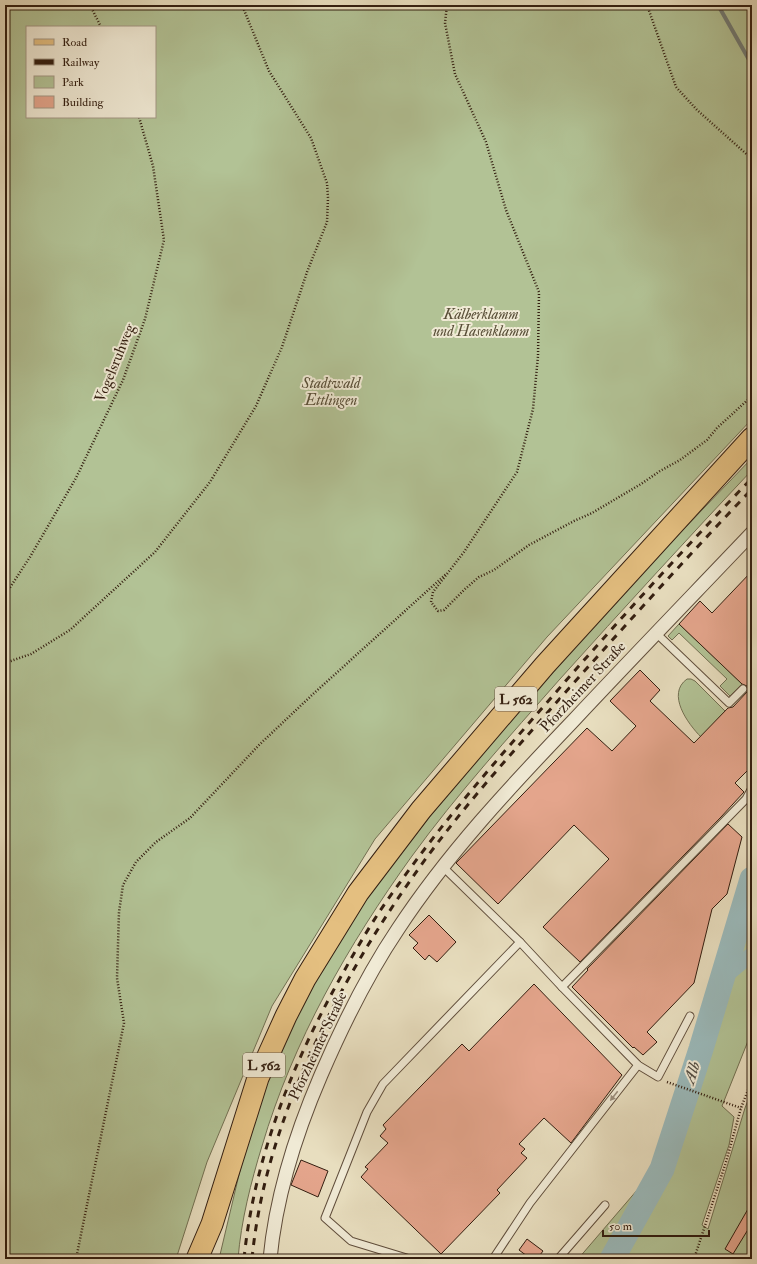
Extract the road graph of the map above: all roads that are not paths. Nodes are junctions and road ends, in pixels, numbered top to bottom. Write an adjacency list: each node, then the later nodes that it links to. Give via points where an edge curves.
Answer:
1 (752, 438): 12 (main road, L 562, via 545,666 422,810 358,893 305,979 258,1078)
2 (752, 533): 3 (street, Pforzheimer Straße)
3 (656, 633): 4 (lane, via 728,704); 6 (street, Pforzheimer Straße, via 508,789)
4 (743, 689)
5 (752, 788): 8 (lane, via 746,799)
6 (443, 867): 7 (lane); 15 (street, Pforzheimer Straße, via 397,930 366,980 336,1039 307,1106 293,1149 280,1196)
7 (520, 942): 8 (lane); 16 (lane, via 383,1084 367,1112 325,1218 351,1241)
8 (562, 988): 10 (lane)
9 (690, 1016): 10 (lane, via 658,1077)
10 (638, 1065): 17 (lane, one-way to 17, via 530,1203)
11 (605, 1205): 18 (lane)
12 (212, 1224): 13 (main road, L 562); 14 (main road, L 562)
13 (196, 1259)
14 (206, 1259)
15 (270, 1259)
16 (410, 1259)
17 (493, 1259)
18 (558, 1259)

